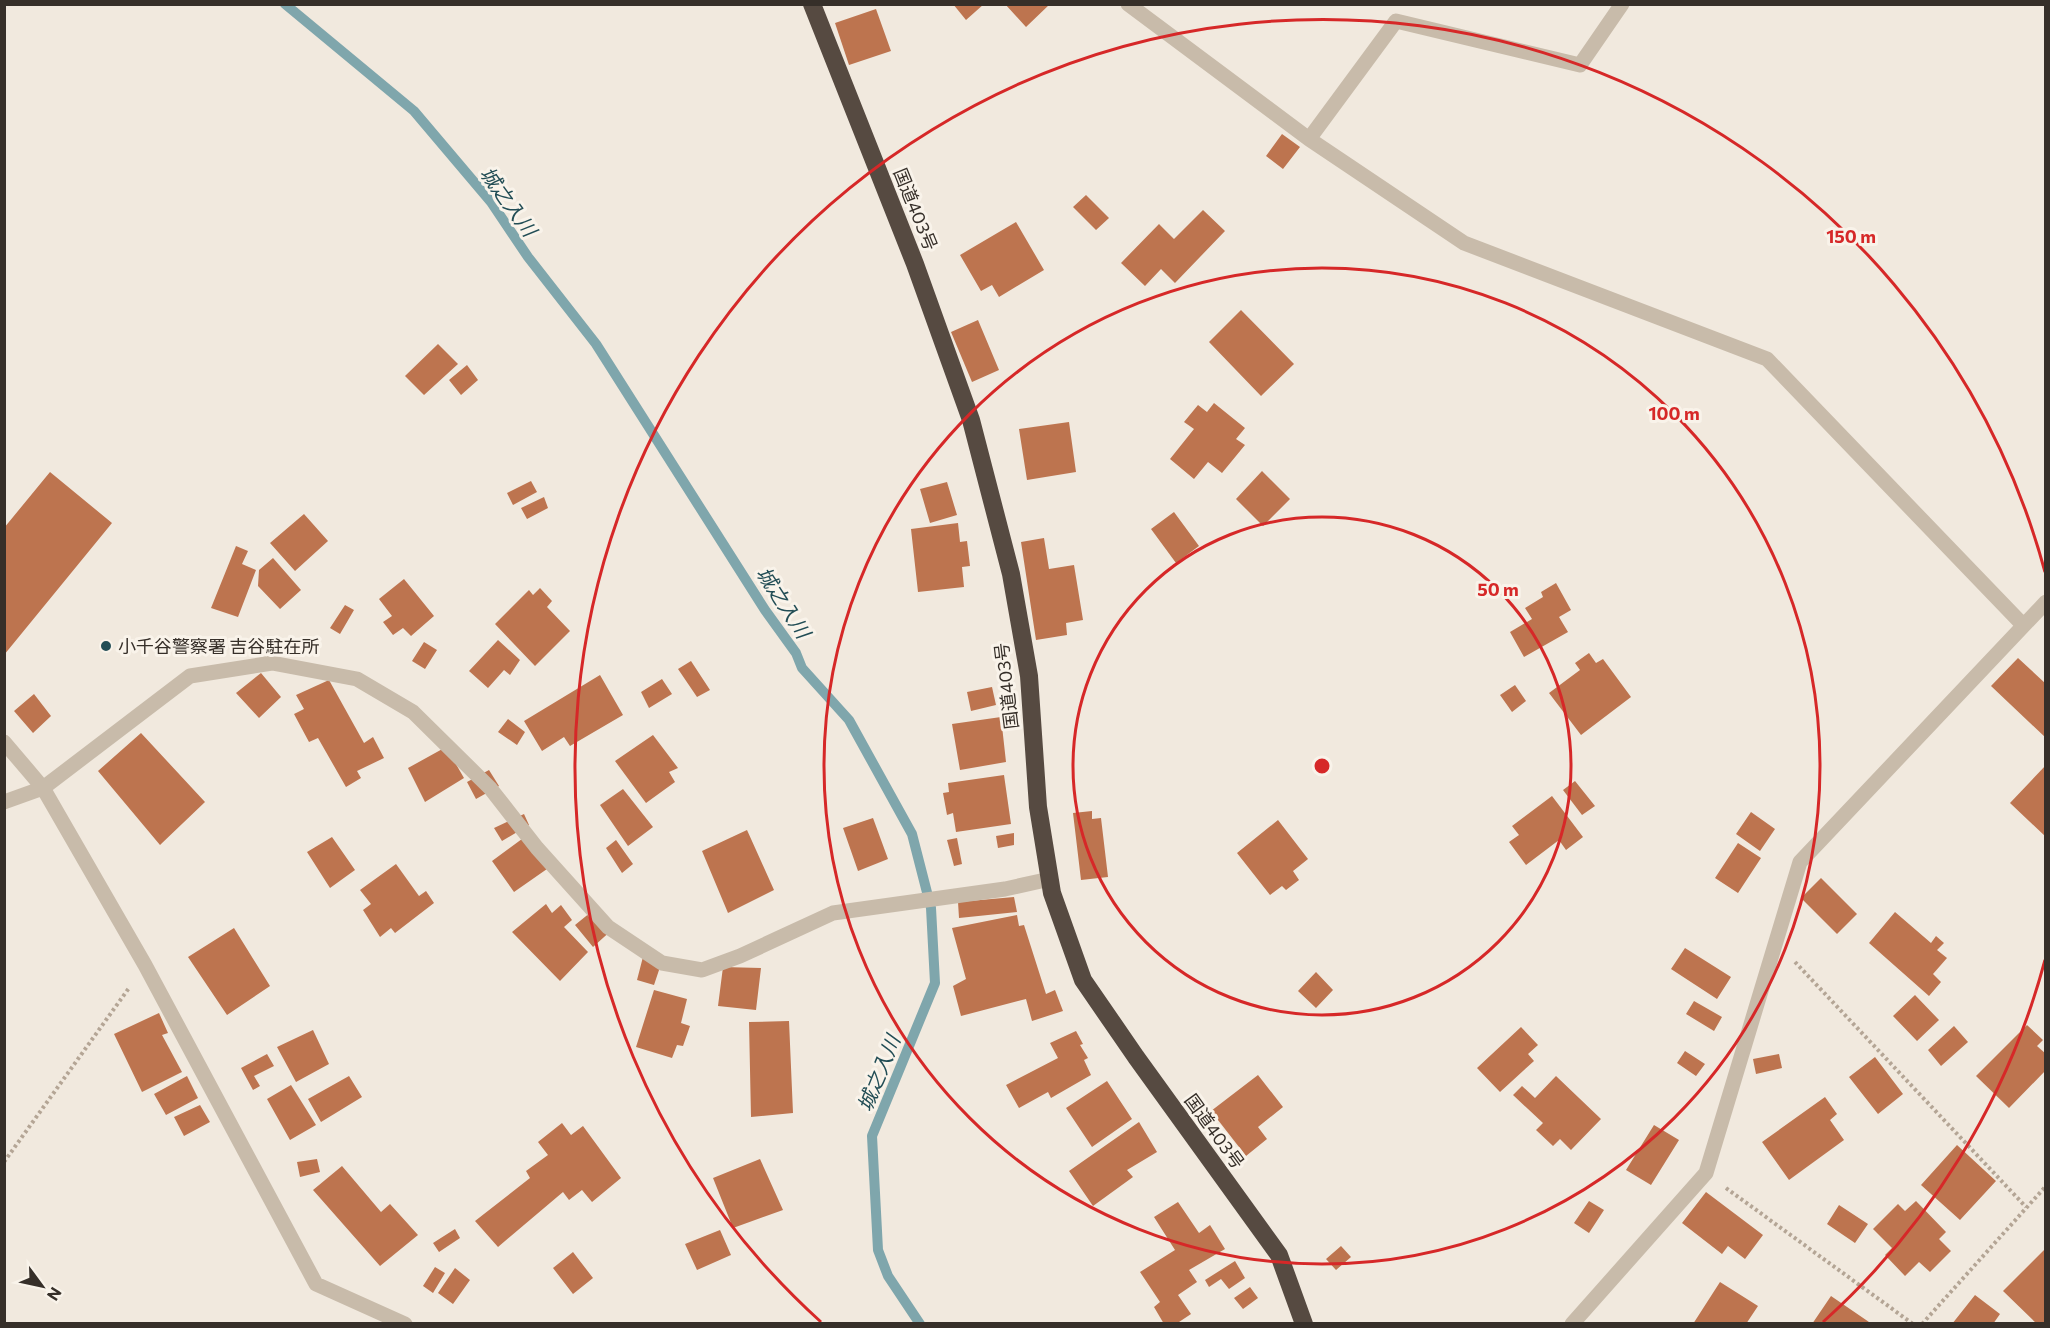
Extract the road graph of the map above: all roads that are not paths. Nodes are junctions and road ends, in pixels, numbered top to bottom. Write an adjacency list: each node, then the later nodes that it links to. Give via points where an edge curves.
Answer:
1 (812, 4): 10 (highway, 国道403号, via 915,264 971,420 1011,574 1029,675 1038,807)
2 (1128, 4): 4 (street)
3 (1622, 4): 4 (street, via 1580,65 1396,21)
4 (1309, 139): 6 (street, via 1464,243 1767,358)
5 (2046, 602): 6 (street)
6 (2023, 625): 13 (street, via 1800,862 1706,1173)
7 (4, 742): 8 (street)
8 (43, 788): 9 (street); 10 (street, via 190,676 272,663 357,679 413,712 490,788 537,848 608,927 662,963 702,970 833,913); 11 (street, via 145,966 316,1284)
9 (4, 802)
10 (1050, 879): 12 (highway, 国道403号, via 1083,980 1279,1255)
11 (405, 1323)
12 (1304, 1323)
13 (1572, 1323)

